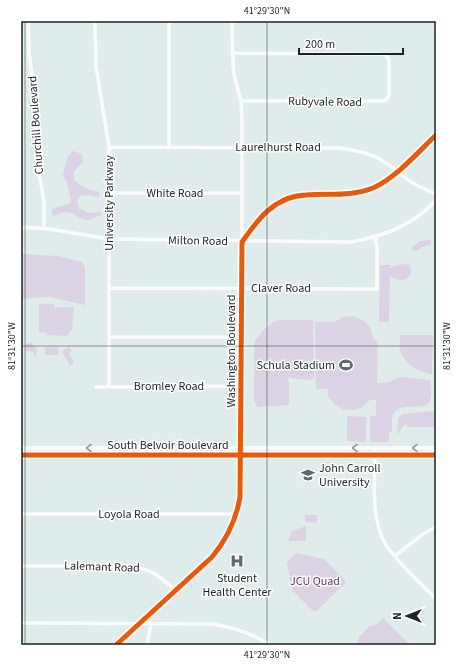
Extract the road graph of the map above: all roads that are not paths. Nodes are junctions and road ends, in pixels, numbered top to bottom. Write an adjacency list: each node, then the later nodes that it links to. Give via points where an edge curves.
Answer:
1 (28, 21): 17 (street, Churchill Boulevard, via 28,48 35,94 36,157 44,201)
2 (95, 21): 9 (street, University Parkway, via 96,66)
3 (169, 21): 8 (street)
4 (232, 21): 5 (street, Washington Boulevard)
5 (232, 53): 6 (street, Washington Boulevard, via 234,75); 6 (street, Rubyvale Road, via 379,54 386,55 389,60 389,94 387,99 379,102)
6 (241, 101): 10 (street, Washington Boulevard)
7 (436, 135): 11 (street)
8 (169, 146): 9 (street, Laurelhurst Road); 10 (street, Laurelhurst Road)
9 (109, 147): 12 (street, University Parkway)
10 (242, 147): 11 (street, Laurelhurst Road, via 353,150 380,159); 13 (street, Washington Boulevard)
11 (397, 172): 14 (street, Laurelhurst Road, via 424,190); 20 (street, via 374,187 354,193 304,195 283,200 256,221)
12 (109, 193): 13 (street, White Road); 19 (street, University Parkway)
13 (242, 194): 20 (street, Washington Boulevard)
14 (436, 194)
15 (436, 200): 18 (street, Milton Road, via 413,220)
16 (21, 227): 17 (street, Milton Road)
17 (44, 229): 19 (street, Milton Road)
18 (374, 237): 20 (street, Milton Road, via 350,242); 22 (street, Claver Road, via 377,246 377,289)
19 (109, 239): 20 (street, Milton Road); 21 (street, University Parkway)
20 (242, 242): 22 (street, Washington Boulevard)
21 (109, 288): 22 (street, Claver Road); 23 (street, University Parkway)
22 (242, 288): 24 (street, Washington Boulevard)
23 (109, 337): 24 (street); 25 (street, University Parkway)
24 (241, 337): 26 (street, Washington Boulevard)
25 (109, 386): 26 (street, Bromley Road); 27 (street, Bromley Road)
26 (241, 386): 30 (street, Washington Boulevard)
27 (96, 387)
28 (21, 448): 29 (street, South Belvoir Boulevard)
29 (75, 448): 30 (street, South Belvoir Boulevard, one-way to 29); 34 (street)
30 (240, 448): 31 (street, South Belvoir Boulevard, one-way to 30); 35 (street, Washington Boulevard)
31 (375, 448): 32 (street, South Belvoir Boulevard, one-way to 31); 36 (street)
32 (436, 448)
33 (21, 455): 34 (street, South Belvoir Boulevard)
34 (75, 455): 35 (street, South Belvoir Boulevard)
35 (240, 455): 36 (street, South Belvoir Boulevard); 39 (street, Washington Boulevard, via 240,497)
36 (375, 455): 37 (street, South Belvoir Boulevard); 41 (street, via 378,525 386,544)
37 (436, 455)
38 (21, 514): 39 (street, Loyola Road)
39 (237, 514): 43 (street, Washington Boulevard, via 222,544)
40 (436, 527): 41 (street)
41 (395, 556): 44 (street)
42 (21, 566): 43 (street, Lalemant Road, via 143,568 154,572)
43 (176, 590): 47 (street, Washington Boulevard)
44 (436, 599)
45 (21, 623): 47 (street)
46 (152, 623): 47 (street); 49 (street); 50 (street, via 212,624 231,627 256,636)
47 (139, 624): 48 (street, Washington Boulevard)
48 (116, 645)
49 (147, 645)
50 (270, 645)

